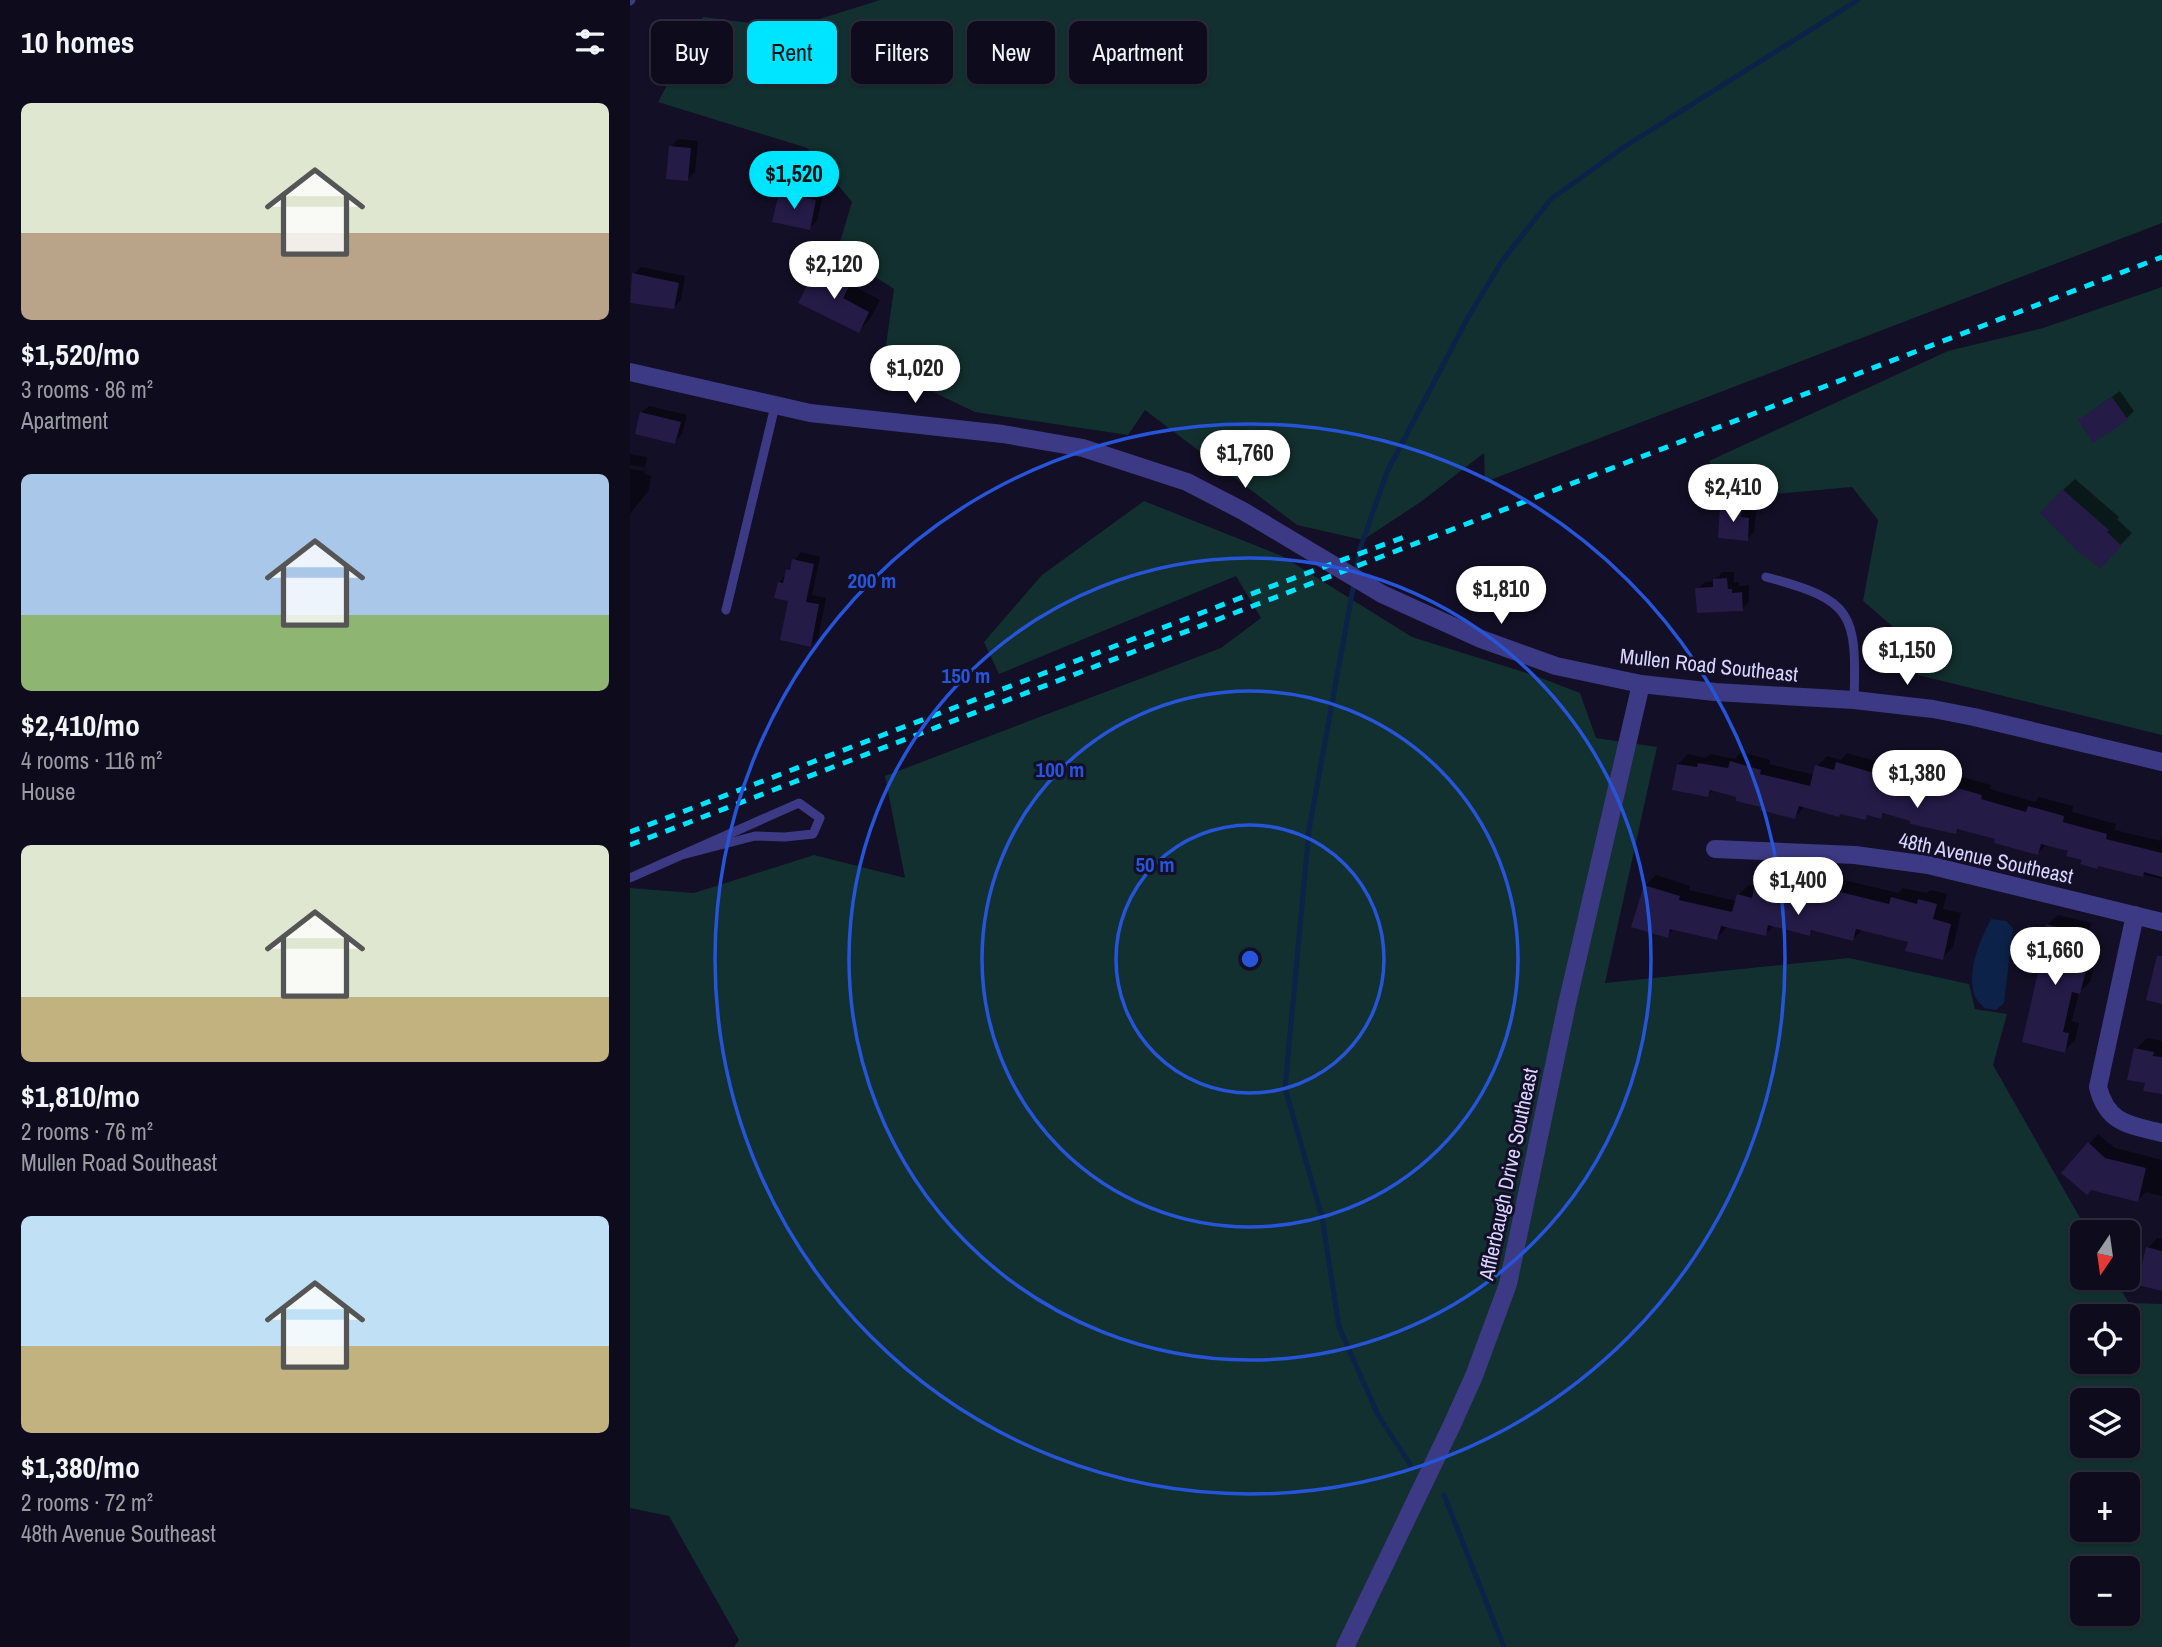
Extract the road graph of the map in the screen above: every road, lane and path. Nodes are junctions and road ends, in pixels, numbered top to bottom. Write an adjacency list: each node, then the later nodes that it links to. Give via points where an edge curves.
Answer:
1 (630, 372): 2 (street, Mullen Road Southeast)
2 (775, 406): 4 (lane); 5 (street, Mullen Road Southeast, via 1083,448 1187,482 1382,594 1481,639 1582,672)
3 (1766, 577): 6 (lane, via 1821,595 1846,615 1856,656)
4 (726, 610)
5 (1641, 684): 6 (street, Mullen Road Southeast); 14 (street, Afflerbaugh Drive Southeast, via 1508,1284 1474,1376)
6 (1854, 700): 7 (street, Mullen Road Southeast, via 1974,717)
7 (2162, 762)
8 (1715, 849): 11 (street, 48th Avenue Southeast, via 1854,855 1928,865)
9 (682, 856): 9 (lane, via 799,803 820,818 813,834 755,836); 10 (lane)
10 (630, 878)
11 (2135, 915): 12 (street, 48th Avenue Southeast); 13 (street, via 2098,1087 2109,1114 2129,1125)
12 (2162, 922)
13 (2162, 1133)
14 (1345, 1647)

